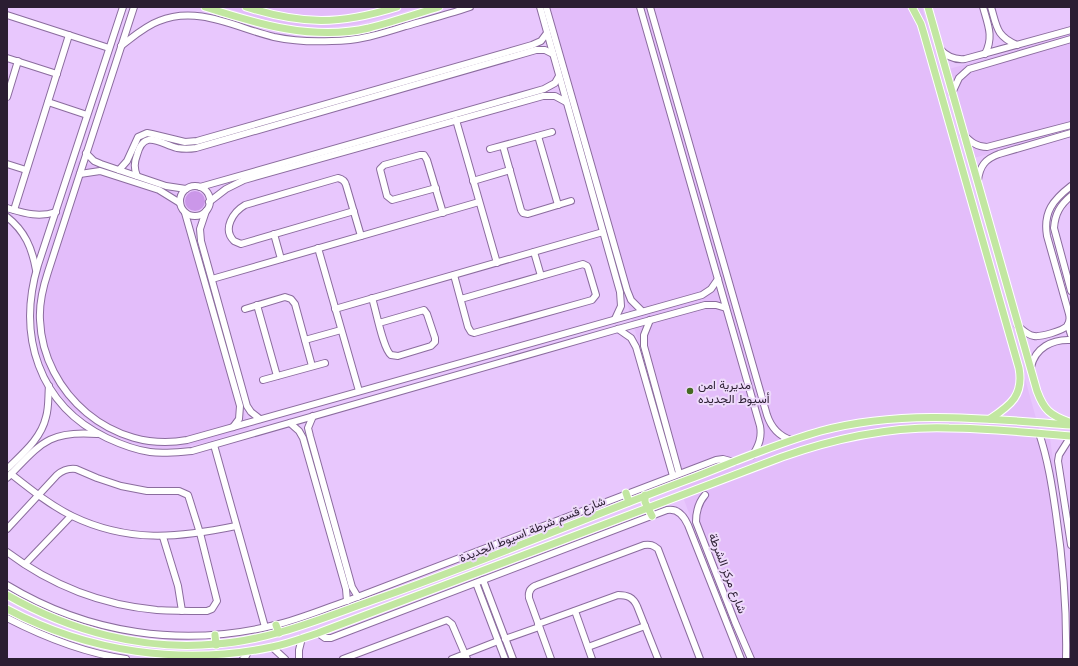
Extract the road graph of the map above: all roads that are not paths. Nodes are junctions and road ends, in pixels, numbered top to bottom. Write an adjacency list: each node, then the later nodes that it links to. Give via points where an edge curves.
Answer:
1 (123, 7): 16 (street)
2 (134, 7): 18 (street)
3 (205, 7): 19 (main road)
4 (246, 7): 5 (main road, via 285,18 316,21 353,18)
5 (397, 7)
6 (439, 7): 19 (main road, via 368,28 344,32 285,29)
7 (470, 7): 19 (street, via 349,41 289,39 253,32)
8 (540, 7): 22 (street)
9 (546, 7): 60 (street)
10 (640, 7): 75 (street)
11 (650, 7): 74 (street)
12 (912, 7): 95 (main road, via 924,34)
13 (928, 7): 29 (main road)
14 (983, 7): 23 (street)
15 (993, 8): 21 (street)
16 (121, 14): 18 (street); 28 (street)
17 (7, 15): 24 (street)
18 (130, 17): 27 (street)
19 (232, 20): 27 (street, via 183,15 171,17 149,26)
20 (1071, 30): 26 (street)
21 (998, 32): 23 (street); 26 (street, via 1005,40)
22 (547, 33): 30 (street); 38 (street, via 541,41 532,45)
23 (990, 34): 31 (street, via 989,45)
24 (69, 35): 28 (street); 36 (street)
25 (1071, 39): 35 (street)
26 (1017, 45): 31 (street)
27 (121, 46): 53 (street)
28 (109, 48): 44 (street)
29 (939, 48): 33 (street, via 949,56); 39 (main road)
30 (553, 54): 37 (street); 38 (street, via 539,50)
31 (984, 54): 33 (street)
32 (7, 58): 34 (street)
33 (961, 60): 35 (street)
34 (18, 61): 36 (street); 40 (street)
35 (964, 72): 39 (street)
36 (57, 74): 41 (street)
37 (559, 76): 42 (street); 43 (street, via 555,83 544,89)
38 (387, 90): 64 (street, via 191,142 152,134 143,135 136,140 127,160); 67 (street, via 196,148 183,149 147,140 140,145 136,156 134,166)
39 (952, 93): 50 (main road)
40 (7, 97)
41 (48, 102): 44 (street); 63 (street)
42 (566, 102): 43 (street, via 547,95); 60 (street)
43 (484, 109): 45 (street); 58 (street)
44 (87, 115): 49 (street)
45 (456, 120): 58 (street); 68 (street)
46 (1071, 125): 56 (street)
47 (552, 132): 52 (street)
48 (1071, 133): 51 (street)
49 (81, 135): 53 (street); 85 (street)
50 (964, 135): 56 (street, via 975,145); 69 (main road)
51 (1063, 135): 54 (street); 61 (street)
52 (538, 136): 55 (street); 81 (street)
53 (91, 139): 59 (street)
54 (1071, 139)
55 (503, 146): 57 (street); 65 (street)
56 (987, 147): 61 (street)
57 (490, 149)
58 (331, 152): 71 (street); 78 (street, via 239,182)
59 (86, 153): 64 (street, via 97,163); 66 (street)
60 (585, 156): 90 (street); 98 (street)
61 (990, 157): 69 (street, via 982,165)
62 (7, 164): 63 (street)
63 (26, 170): 83 (street)
64 (118, 170): 67 (street)
65 (510, 170): 68 (street); 81 (street, via 523,213 528,214)
66 (80, 174): 80 (street, via 100,171 159,190); 115 (street, via 46,280)
67 (137, 176): 72 (street, via 166,186)
68 (473, 181): 79 (street)
69 (977, 182): 93 (main road)
70 (1071, 186): 101 (street, via 1053,202 1047,219 1046,231)
71 (200, 187): 72 (street); 78 (street, via 207,193)
72 (186, 188): 80 (street)
73 (436, 188): 73 (street, via 424,155 384,165 380,169 387,196 392,200); 88 (street)
74 (703, 190): 75 (street); 159 (street, via 767,415 776,431)
75 (693, 193): 109 (street)
76 (1071, 196): 97 (street, via 1061,205 1054,222)
77 (571, 201): 81 (street)
78 (209, 202): 84 (street)
79 (479, 202): 88 (street); 103 (street)
80 (180, 203): 87 (street)
81 (558, 205)
82 (7, 208): 83 (street)
83 (14, 210): 85 (street, via 35,216)
84 (206, 211): 87 (street, via 196,216); 102 (street, via 200,233)
85 (56, 212): 105 (street)
86 (354, 212): 91 (street); 91 (street, via 345,183 338,178 245,205 234,214 229,225 230,236 238,244); 92 (street)
87 (185, 213): 104 (street)
88 (443, 213): 92 (street)
89 (7, 217): 105 (street, via 29,242)
90 (603, 232): 96 (street); 100 (street)
91 (274, 234): 99 (street)
92 (361, 236): 94 (street)
93 (996, 246): 95 (main road); 124 (main road)
94 (318, 248): 99 (street); 118 (street)
95 (986, 250): 137 (main road)
96 (534, 252): 103 (street); 107 (street)
97 (1062, 257): 101 (street); 110 (street)
98 (618, 258): 100 (street); 119 (street, via 628,295)
99 (281, 259): 108 (street)
100 (611, 260): 120 (street, via 621,296 621,306)
101 (1054, 260): 123 (street, via 1069,314)
102 (207, 262): 104 (street); 108 (street)
103 (497, 263): 106 (street)
104 (200, 264): 136 (street)
105 (36, 272): 114 (street)
106 (454, 275): 111 (street); 112 (street)
107 (541, 276): 112 (street); 112 (street, via 586,265 596,293 595,297 476,334 469,329)
108 (212, 279): 134 (street)
109 (718, 280): 116 (street); 119 (street, via 705,293)
110 (1071, 291)
111 (372, 298): 118 (street); 122 (street)
112 (461, 299)
113 (256, 305): 117 (street); 129 (street, via 285,297 291,299 295,304); 138 (street)
114 (30, 307): 115 (street); 140 (street, via 33,345 39,366)
115 (40, 308): 158 (street, via 45,350 64,389 90,416 111,429)
116 (726, 308): 121 (street, via 708,304); 163 (street, via 761,432 759,444)
117 (245, 309)
118 (335, 309): 126 (street)
119 (642, 311): 120 (street)
120 (615, 319): 128 (street)
121 (650, 320): 125 (street); 166 (street, via 644,335 644,346)
122 (379, 323): 122 (street, via 387,352 393,356 430,346 435,342 424,310)
123 (1069, 325): 124 (street, via 1038,336 1029,334); 127 (street)
124 (1018, 326): 135 (main road)
125 (618, 329): 131 (street); 166 (street, via 631,338 636,347)
126 (341, 330): 129 (street); 141 (street)
127 (1071, 335)
128 (542, 339): 131 (street); 141 (street)
129 (305, 340): 133 (street)
130 (1071, 340): 135 (street, via 1056,341 1042,348 1034,357)
131 (545, 350): 143 (street)
132 (326, 363): 133 (street)
133 (312, 366): 138 (street)
134 (236, 368): 136 (street); 145 (street, via 247,406)
135 (1030, 369): 137 (main road, via 1027,374); 150 (main road, via 1046,408 1055,417)
136 (230, 370): 151 (street, via 240,409 239,419)
137 (1020, 374): 147 (main road, via 1020,385 1013,401)
138 (276, 376): 139 (street)
139 (263, 380)
140 (49, 386): 154 (street, via 71,414); 156 (street, via 47,417)
141 (359, 391): 142 (street)
142 (343, 396): 143 (street); 145 (street)
143 (347, 406): 144 (street)
144 (312, 416): 149 (street); 194 (street, via 308,428 310,436 352,587)
145 (260, 419): 151 (street)
146 (890, 419): 147 (main road, شارع قسم شرطة اسيوط الجديدة); 148 (main road, شارع قسم شرطة اسيوط الجديدة); 152 (main road, via 888,426)
147 (990, 419): 150 (main road, شارع قسم شرطة اسيوط الجديدة)
148 (876, 421): 153 (main road, via 879,428); 159 (main road, شارع قسم شرطة اسيوط الجديدة, via 839,427)
149 (290, 423): 161 (street); 195 (street, via 303,438 346,589)
150 (1071, 424)
151 (233, 427): 158 (street, via 178,442 151,442)
152 (891, 431): 153 (main road, شارع قسم شرطة اسيوط الجديدة); 155 (main road, شارع قسم شرطة اسيوط الجديدة, via 949,428)
153 (877, 432): 168 (main road, شارع قسم شرطة اسيوط الجديدة, via 815,445)
154 (100, 434): 160 (street, via 71,433); 162 (street)
155 (1039, 434): 157 (main road, شارع قسم شرطة اسيوط الجديدة); 233 (street, via 1049,468 1063,557)
156 (38, 436): 160 (street); 165 (street)
157 (1071, 436): 184 (street, via 1058,461)
158 (134, 438): 162 (street)
159 (791, 440): 163 (main road, شارع قسم شرطة اسيوط الجديدة)
160 (44, 443): 165 (street)
161 (214, 445): 162 (street, via 192,451 166,453); 179 (street)
162 (131, 448)
163 (753, 455): 164 (main road, شارع قسم شرطة اسيوط الجديدة)
164 (734, 462): 166 (street, via 718,459); 167 (main road, شارع قسم شرطة اسيوط الجديدة)
165 (8, 474): 170 (street)
166 (673, 476): 167 (main road); 169 (street)
167 (669, 486): 171 (main road, شارع قسم شرطة اسيوط الجديدة)
168 (702, 487): 172 (main road); 174 (main road, شارع قسم شرطة اسيوط الجديدة)
169 (626, 493): 173 (main road); 194 (street)
170 (39, 495): 176 (street); 180 (street); 181 (street, via 61,472 71,468 121,486 147,491 182,492 190,498)
171 (645, 495): 173 (main road, شارع قسم شرطة اسيوط الجديدة); 174 (main road, via 645,502)
172 (705, 495): 232 (street, شارع مركز الشرطة, via 697,510 696,522)
173 (629, 502): 175 (main road, شارع قسم شرطة اسيوط الجديدة)
174 (649, 508): 177 (main road); 178 (main road, شارع قسم شرطة اسيوط الجديدة)
175 (611, 509): 178 (main road); 189 (main road, شارع قسم شرطة اسيوط الجديدة)
176 (71, 516): 182 (street, via 107,529); 187 (street)
177 (652, 516): 186 (street); 231 (street, شارع مركز الشرطة, via 669,509 678,512 688,525)
178 (615, 520): 183 (main road, شارع قسم شرطة اسيوط الجديدة)
179 (236, 526): 181 (street); 203 (street)
180 (7, 529)
181 (200, 534): 182 (street); 197 (street, via 217,601 212,609 207,611)
182 (163, 537): 197 (street, via 178,586)
183 (554, 544): 186 (main road); 192 (main road, شارع قسم شرطة اسيوط الجديدة)
184 (1071, 545)
185 (7, 552): 187 (street)
186 (557, 552): 188 (street)
187 (24, 564): 197 (street, via 65,586 105,601 132,607)
188 (483, 580): 190 (street); 208 (street)
189 (424, 583): 192 (main road); 204 (main road, شارع قسم شرطة اسيوط الجديدة)
190 (476, 583): 205 (street, via 331,638 325,638); 211 (street)
191 (7, 585): 206 (street, via 56,610 99,625 155,635)
192 (428, 592): 205 (main road, شارع قسم شرطة اسيوط الجديدة)
193 (7, 595): 209 (main road, شارع قسم شرطة اسيوط الجديدة, via 75,626)
194 (358, 596): 195 (street)
195 (347, 601): 200 (street)
196 (7, 609): 215 (main road, شارع قسم شرطة اسيوط الجديدة, via 68,636)
197 (182, 611)
198 (576, 611): 201 (street); 202 (street, via 624,595 634,600); 214 (street)
199 (7, 618): 219 (street, via 54,640)
200 (276, 625): 203 (street); 204 (main road)
201 (539, 626): 208 (street); 227 (street); 230 (street, via 529,598 529,591 533,586 649,544 658,549)
202 (645, 626): 214 (street); 229 (street)
203 (265, 628): 206 (street)
204 (278, 633): 210 (main road, شارع قسم شرطة اسيوط الجديدة)
205 (318, 633): 207 (main road, شارع قسم شرطة اسيوط الجديدة)
206 (215, 635): 212 (main road)
207 (302, 638): 213 (main road, شارع قسم شرطة اسيوط الجديدة); 222 (street)
208 (505, 639): 226 (street)
209 (129, 640): 212 (main road, شارع قسم شرطة اسيوط الجديدة, via 168,644); 215 (main road)
210 (246, 640): 212 (main road, شارع قسم شرطة اسيوط الجديدة); 216 (main road)
211 (498, 642): 217 (street); 225 (street)
212 (216, 644)
213 (272, 647): 216 (main road, شارع قسم شرطة اسيوط الجديدة); 221 (street)
214 (588, 647): 228 (street)
215 (127, 651): 218 (main road, شارع قسم شرطة اسيوط الجديدة)
216 (248, 652): 218 (main road, شارع قسم شرطة اسيوط الجديدة); 220 (street)
217 (466, 656): 223 (street, via 452,624 447,620); 224 (street)
218 (154, 657)
219 (126, 659)
220 (243, 659)
221 (285, 659)
222 (299, 659)
223 (344, 659)
224 (452, 659)
225 (505, 659)
226 (512, 659)
227 (551, 659)
228 (592, 659)
229 (658, 659)
230 (700, 659)
231 (741, 659)
232 (751, 659)
233 (1066, 659)

